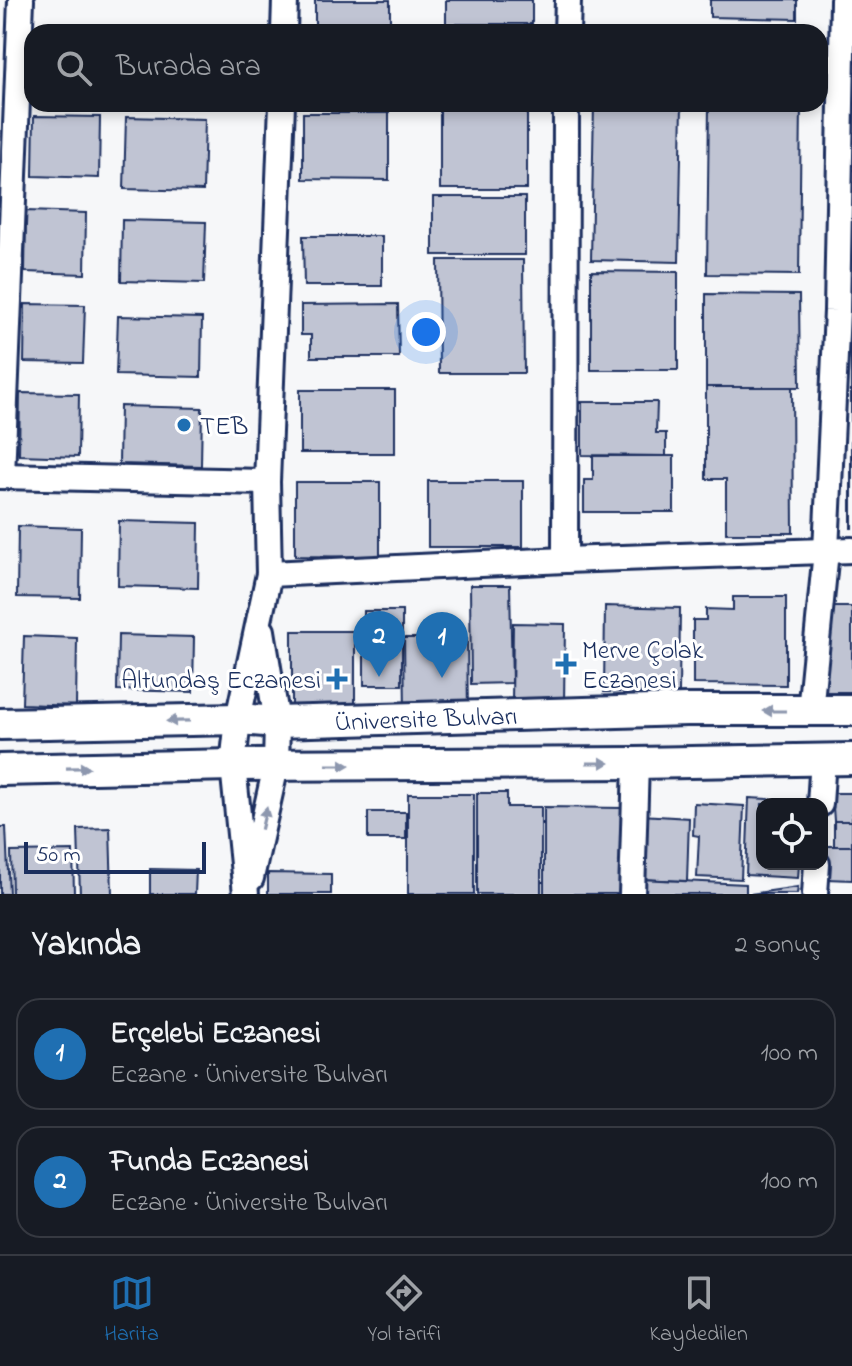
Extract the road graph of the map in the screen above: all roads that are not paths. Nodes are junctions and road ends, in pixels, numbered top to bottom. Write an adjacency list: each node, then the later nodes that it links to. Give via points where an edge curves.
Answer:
1 (21, 0): 7 (street)
2 (285, 0): 5 (street)
3 (568, 0): 6 (street)
4 (843, 0): 8 (street)
5 (284, 24)
6 (567, 24)
7 (17, 35): 12 (street)
8 (838, 49): 11 (street)
9 (282, 112): 13 (street)
10 (566, 112): 16 (street)
11 (844, 310): 15 (street)
12 (1, 476): 13 (street)
13 (267, 482): 17 (street)
14 (852, 550): 15 (street)
15 (826, 551): 16 (street); 20 (street)
16 (565, 560): 17 (street)
17 (269, 574): 18 (street)
18 (260, 616): 21 (street); 22 (street)
19 (852, 710): 20 (main road, Üniversite Bulvarı)
20 (810, 711): 22 (main road, Üniversite Bulvarı, one-way to 22)
21 (238, 719): 22 (main road, Üniversite Bulvarı); 23 (main road, Üniversite Bulvarı, one-way to 23); 26 (street)
22 (277, 722): 27 (street)
23 (0, 724)
24 (838, 759): 25 (main road, Üniversite Bulvarı); 29 (street)
25 (636, 763): 27 (main road, Üniversite Bulvarı, one-way to 25); 32 (street)
26 (233, 765): 27 (main road, Üniversite Bulvarı); 28 (main road, Üniversite Bulvarı, one-way to 26); 31 (street)
27 (276, 766): 31 (street, one-way to 27)
28 (0, 770)
29 (822, 798)
30 (817, 870): 33 (street)
31 (247, 894)
32 (632, 894)
33 (815, 894)

